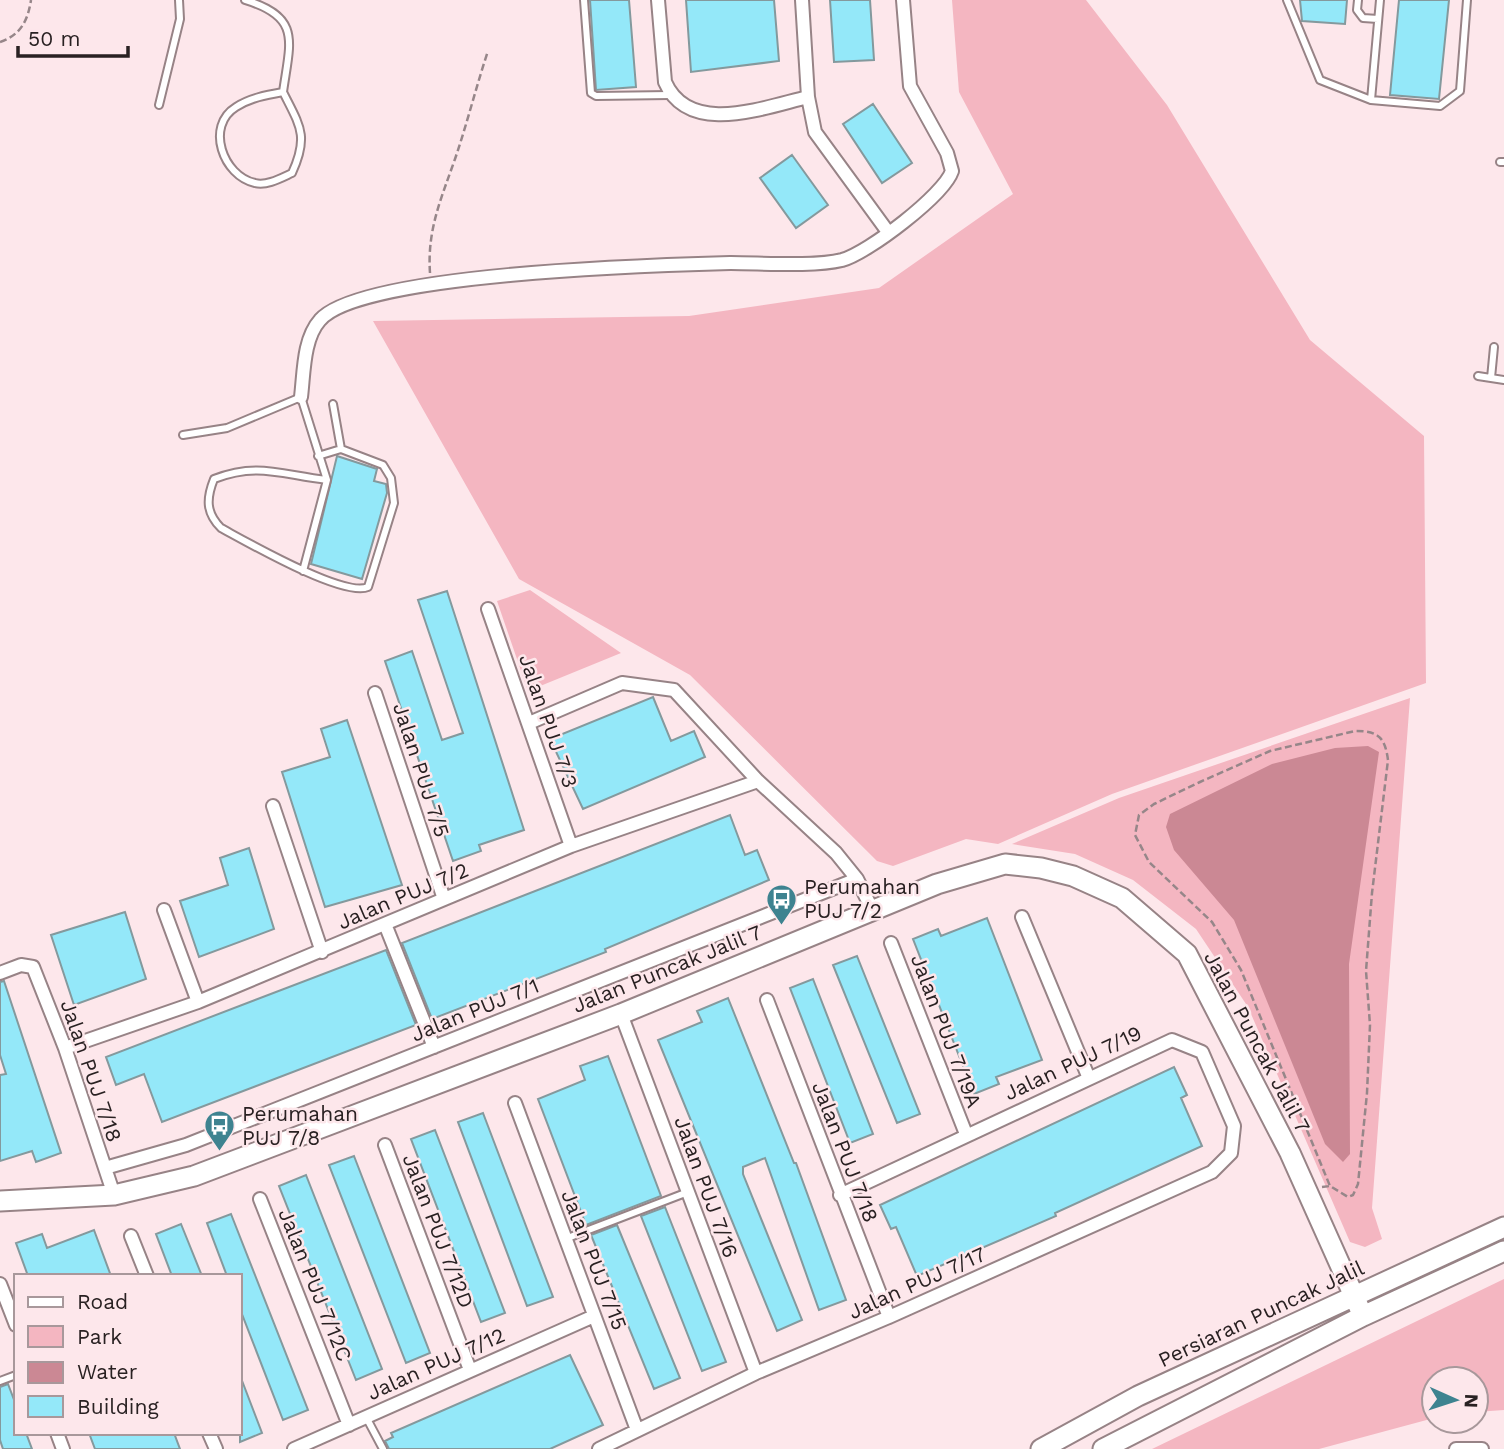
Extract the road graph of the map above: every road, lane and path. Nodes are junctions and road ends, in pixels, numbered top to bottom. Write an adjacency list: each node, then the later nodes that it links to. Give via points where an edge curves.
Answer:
1 (31, 0): 13 (path, via 28,20 11,38)
2 (179, 0): 19 (lane, via 180,19)
3 (245, 0): 15 (lane, via 271,8 283,18 290,45)
4 (584, 0): 16 (lane, via 591,93)
5 (659, 0): 16 (street, via 663,73)
6 (802, 0): 17 (street)
7 (902, 0): 20 (street, via 910,86 952,171 942,187)
8 (1287, 0): 18 (lane, via 1320,80)
9 (1358, 0): 12 (lane, via 1357,10 1363,18)
10 (1380, 0): 12 (lane)
11 (1467, 0): 18 (lane, via 1460,91 1440,106)
12 (1378, 19): 18 (lane)
13 (0, 41)
14 (488, 51): 21 (path, via 433,220 428,246)
15 (283, 92): 15 (lane, via 300,125 302,151 292,173 257,184 239,177 225,162 220,130 233,108)
16 (670, 95): 17 (street, via 698,111 735,114)
17 (808, 97): 20 (street, via 815,132)
18 (1371, 100)
19 (159, 106)
20 (888, 232): 21 (street, via 868,248 841,260 682,265)
21 (430, 284): 26 (street, via 368,295 333,307 318,322 309,341)
22 (1494, 347): 24 (lane)
23 (1478, 376): 24 (lane)
24 (1491, 378): 25 (lane)
25 (1504, 380)
26 (301, 397): 28 (lane, via 227,428); 30 (lane)
27 (333, 404): 29 (lane)
28 (183, 435)
29 (341, 449): 30 (lane); 32 (lane, via 383,464 395,490 372,580 362,590)
30 (318, 456): 31 (lane)
31 (327, 480): 32 (lane); 32 (lane, via 244,469 214,479 210,489 211,519 221,528)
32 (303, 571)
33 (488, 609): 35 (street, Jalan PUJ 7/3)
34 (375, 693): 40 (street, Jalan PUJ 7/5)
35 (529, 723): 36 (street, via 622,683 674,690); 38 (street, Jalan PUJ 7/3)
36 (758, 781): 38 (street, Jalan PUJ 7/2); 39 (street, via 836,853)
37 (273, 806): 46 (street)
38 (571, 846): 40 (street, Jalan PUJ 7/2)
39 (857, 879): 41 (street); 51 (street, Jalan PUJ 7/1)
40 (443, 899): 44 (street, Jalan PUJ 7/2)
41 (872, 909): 50 (street, Jalan Puncak Jalil 7); 71 (street, Jalan Puncak Jalil 7, via 1005,864 1073,876 1122,898 1154,923 1187,954 1290,1153)
42 (164, 910): 49 (street)
43 (1023, 917): 53 (street)
44 (385, 924): 46 (street, Jalan PUJ 7/2); 51 (street)
45 (891, 943): 55 (street, Jalan PUJ 7/19A)
46 (322, 951): 49 (street, Jalan PUJ 7/2)
47 (0, 973): 52 (street, Jalan PUJ 7/18, via 27,964 33,967)
48 (767, 1000): 62 (street, Jalan PUJ 7/18)
49 (198, 1002): 52 (street, Jalan PUJ 7/2)
50 (621, 1014): 60 (street, Jalan PUJ 7/16); 61 (street, Jalan Puncak Jalil 7, via 194,1176)
51 (434, 1047): 57 (street, Jalan PUJ 7/1, via 186,1146)
52 (65, 1048): 57 (street, Jalan PUJ 7/18)
53 (1088, 1076): 55 (street, Jalan PUJ 7/19); 58 (street, Jalan PUJ 7/19, via 1172,1040 1202,1052 1234,1126 1231,1153)
54 (515, 1103): 67 (street, Jalan PUJ 7/15)
55 (966, 1134): 62 (street, Jalan PUJ 7/19)
56 (385, 1144): 76 (street, Jalan PUJ 7/12D)
57 (105, 1168): 61 (street, Jalan PUJ 7/18)
58 (1212, 1172): 74 (street, Jalan PUJ 7/17)
59 (1330, 1186): 59 (path, via 1241,970 1212,922 1149,862 1135,835 1136,823 1154,804 1270,751 1368,731 1379,734 1386,743 1388,760 1366,971 1370,1026 1367,1093 1358,1184 1348,1197)
60 (688, 1192): 67 (lane); 77 (street, Jalan PUJ 7/16)
61 (114, 1195): 64 (street, Jalan Puncak Jalil 7)
62 (840, 1195): 74 (street, Jalan PUJ 7/18)
63 (260, 1199): 79 (street, Jalan PUJ 7/12C)
64 (0, 1200)
65 (1504, 1227): 71 (street, Persiaran Puncak Jalil)
66 (131, 1236): 69 (street)
67 (565, 1239): 72 (street, Jalan PUJ 7/15)
68 (1504, 1251): 73 (street)
69 (146, 1274)
70 (0, 1284): 75 (street)
71 (1354, 1296): 73 (street, Jalan Puncak Jalil 7); 84 (street, Persiaran Puncak Jalil, via 1138,1396)
72 (594, 1316): 76 (street, Jalan PUJ 7/12); 80 (street, Jalan PUJ 7/15)
73 (1363, 1316): 85 (street)
74 (889, 1317): 77 (street, Jalan PUJ 7/17)
75 (14, 1320)
76 (470, 1370): 78 (street, Jalan PUJ 7/12)
77 (755, 1373): 80 (street, Jalan PUJ 7/17)
78 (366, 1417): 79 (street, Jalan PUJ 7/12); 82 (lane)
79 (349, 1425): 81 (street, Jalan PUJ 7/12)
80 (637, 1430): 83 (street, Jalan PUJ 7/17)
81 (294, 1449)
82 (383, 1449)
83 (598, 1449)
84 (1041, 1449)
85 (1103, 1449)
86 (1456, 1449): 87 (street)
87 (1482, 1449)

